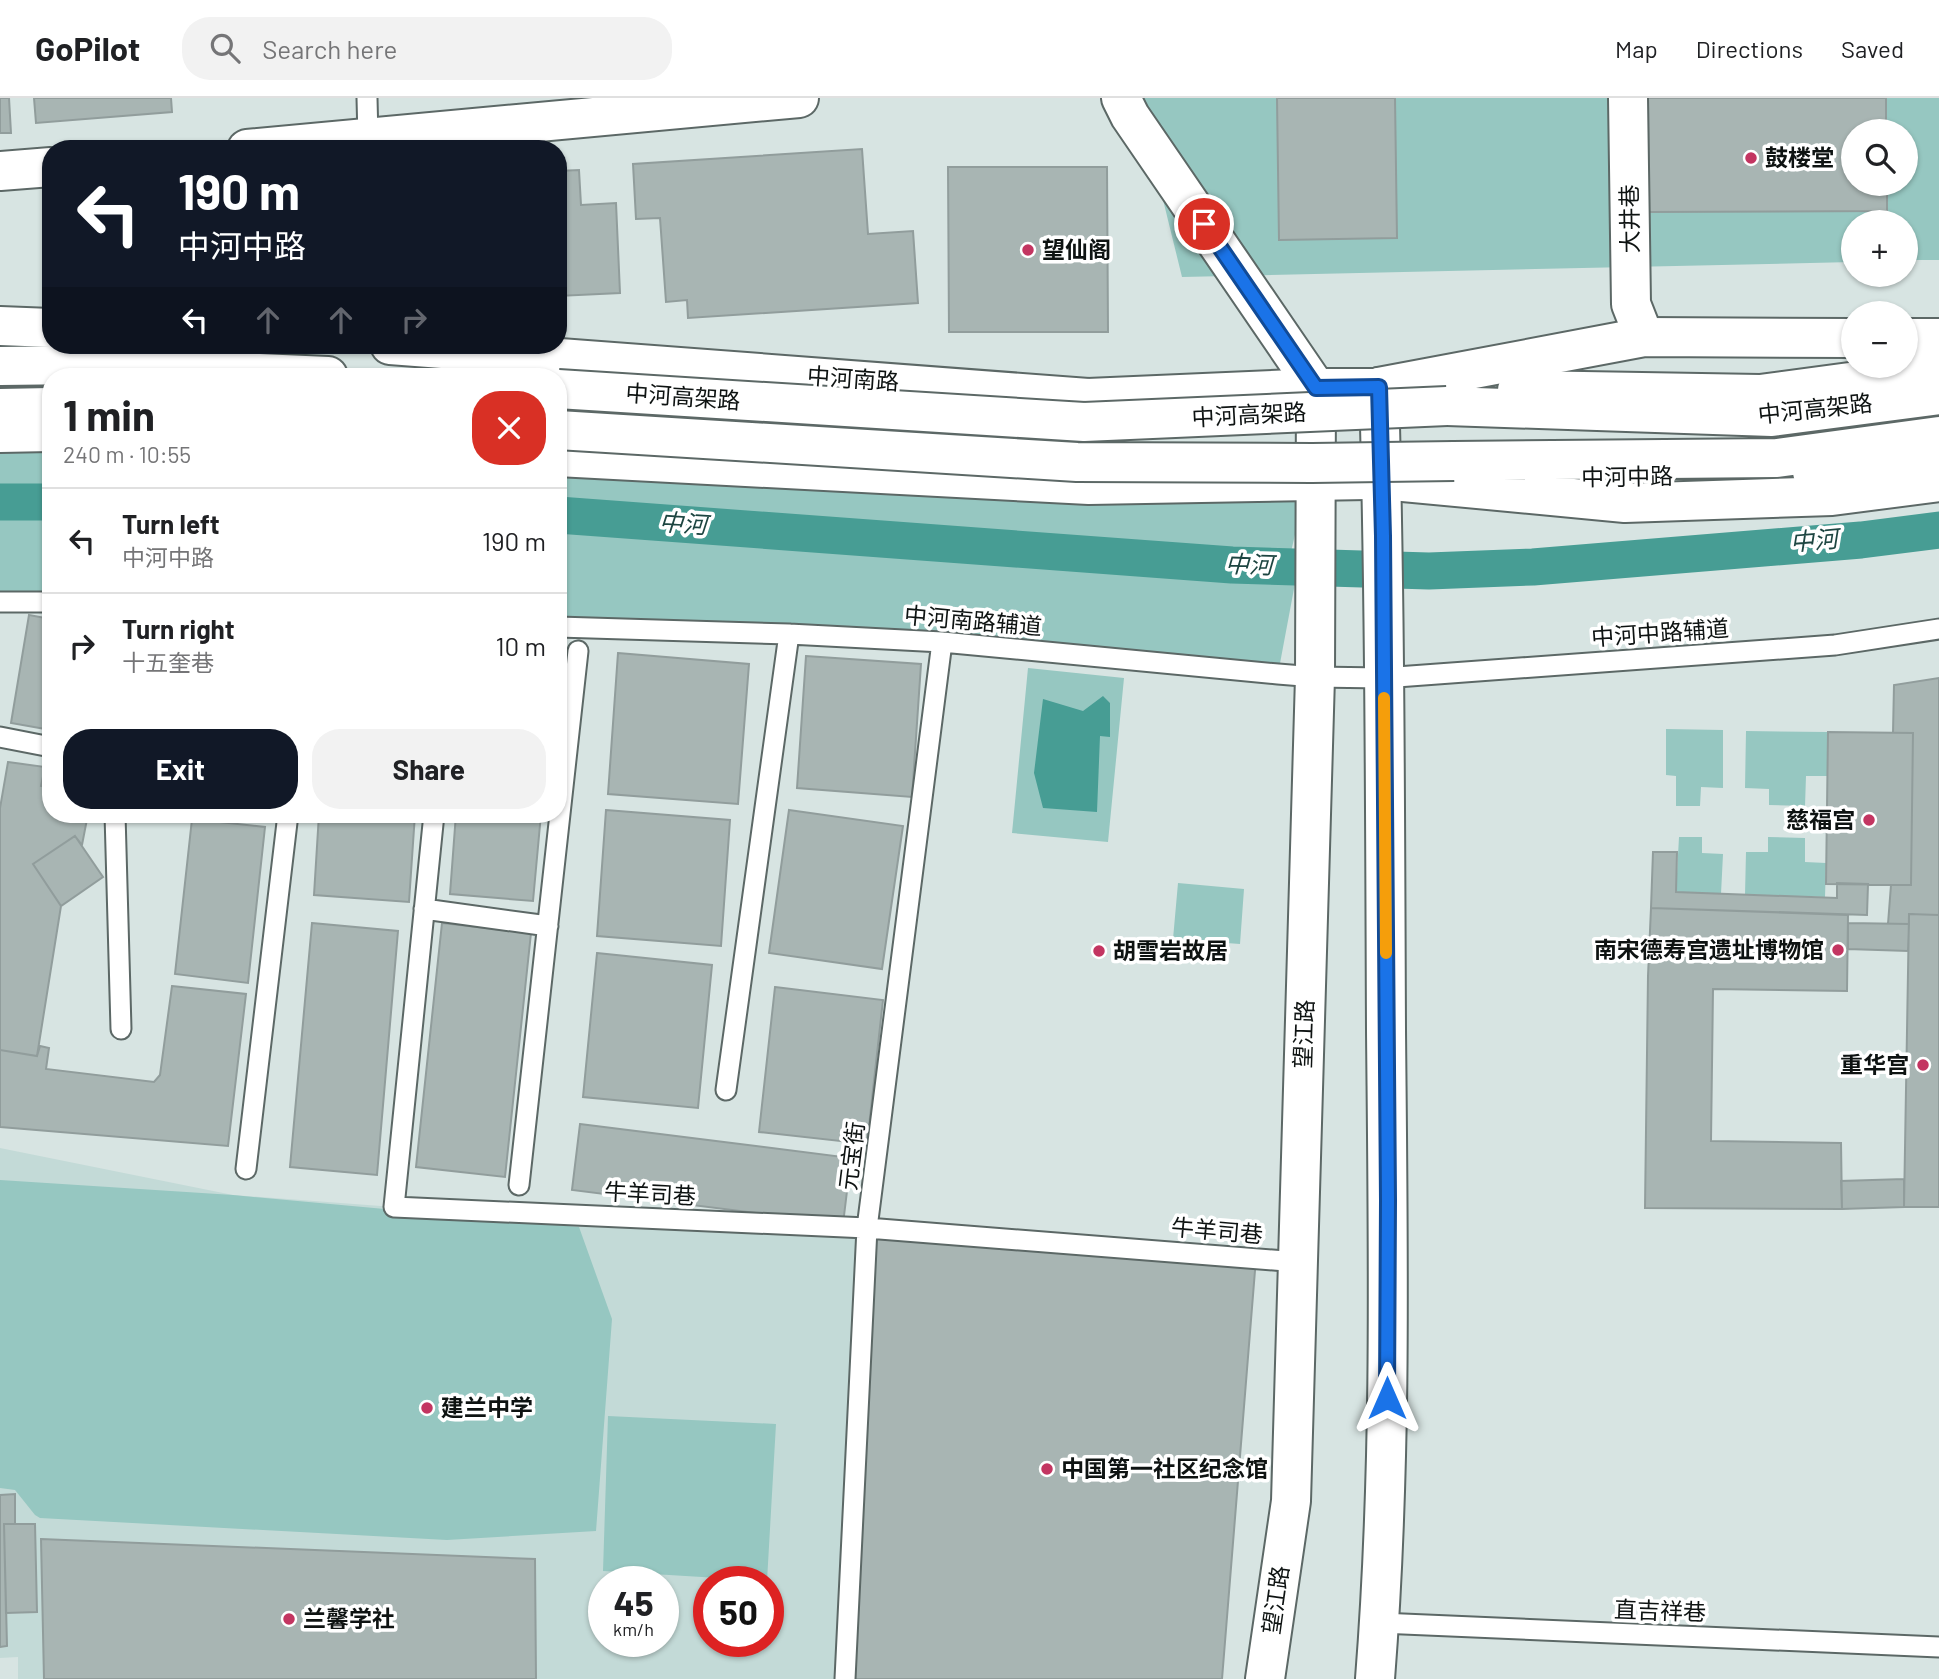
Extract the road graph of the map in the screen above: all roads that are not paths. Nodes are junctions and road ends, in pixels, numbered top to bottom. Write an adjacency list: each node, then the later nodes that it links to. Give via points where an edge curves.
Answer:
1 (367, 98): 5 (lane)
2 (799, 98): 5 (main road)
3 (1121, 98): 20 (main road)
4 (1628, 98): 11 (main road, 大井巷, via 1631,304)
5 (368, 138): 6 (main road)
6 (346, 140)
7 (42, 168): 8 (main road)
8 (0, 171)
9 (0, 326): 10 (main road)
10 (42, 328)
11 (1644, 337): 12 (main road); 19 (main road)
12 (1841, 338)
13 (1918, 338): 14 (main road)
14 (1939, 338)
15 (509, 354): 20 (main road, 中河南路, via 1088,398)
16 (0, 366): 17 (main road)
17 (149, 368)
18 (1939, 370): 19 (main road, via 1760,394)
19 (1379, 387): 20 (main road); 31 (main road)
20 (1316, 388): 32 (main road, 望江路)
21 (567, 389): 22 (main road, 中河高架路, bridge, via 1084,422 1447,406 1772,417)
22 (1939, 395)
23 (42, 407): 24 (main road)
24 (0, 408)
25 (567, 431): 28 (main road, 中河高架路, bridge, via 1077,462 1298,463 1777,458)
26 (42, 432): 27 (main road)
27 (0, 433)
28 (1939, 436)
29 (1939, 456): 31 (main road, 中河中路, via 1794,474)
30 (567, 457): 32 (main road, via 1089,485)
31 (1381, 480): 32 (main road, 中河中路); 33 (main road, via 1625,503 1832,496); 42 (main road)
32 (1315, 482): 41 (main road, 望江路)
33 (1939, 482)
34 (0, 602): 35 (lane)
35 (42, 602)
36 (567, 626): 38 (lane, 中河南路辅道)
37 (1939, 629): 42 (lane, 中河中路辅道, via 1835,645)
38 (789, 634): 39 (lane, 中河南路辅道); 53 (lane)
39 (942, 642): 41 (lane, 中河南路辅道); 56 (lane, 元宝街)
40 (578, 651): 45 (lane)
41 (1315, 677): 42 (lane, 中河南路辅道); 57 (main road, 望江路)
42 (1383, 678): 58 (main road, via 1388,1227)
43 (0, 737): 44 (lane)
44 (42, 745)
45 (567, 752)
46 (115, 823): 52 (lane)
47 (287, 823): 54 (lane)
48 (433, 823): 50 (lane, 牛羊司巷)
49 (559, 823): 51 (lane)
50 (424, 909): 51 (lane); 56 (lane, 牛羊司巷, via 394,1207)
51 (548, 926): 55 (lane)
52 (121, 1030)
53 (726, 1090)
54 (246, 1169)
55 (519, 1185)
56 (867, 1228): 57 (lane, 牛羊司巷); 60 (lane, 元宝街)
57 (1298, 1262): 61 (main road, 望江路, via 1291,1501)
58 (1380, 1623): 59 (lane, 直吉祥巷); 62 (main road)
59 (1939, 1647)
60 (845, 1679)
61 (1265, 1679)
62 (1375, 1679)

